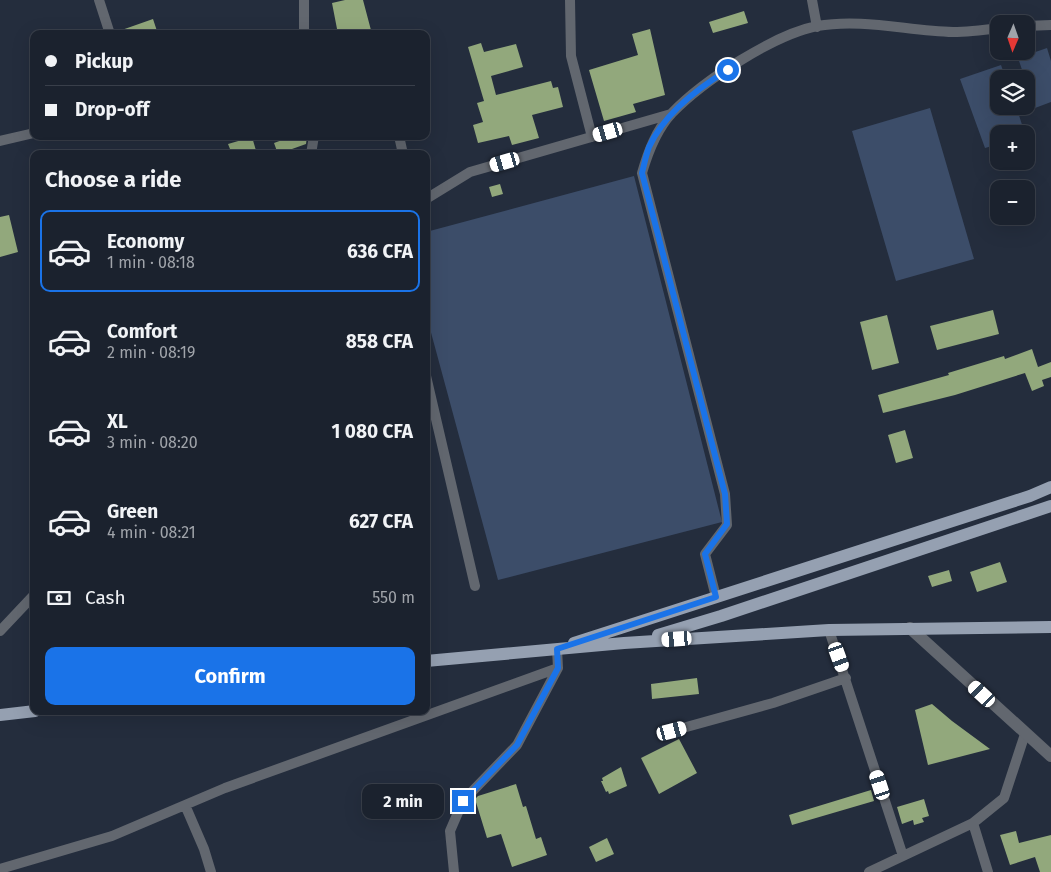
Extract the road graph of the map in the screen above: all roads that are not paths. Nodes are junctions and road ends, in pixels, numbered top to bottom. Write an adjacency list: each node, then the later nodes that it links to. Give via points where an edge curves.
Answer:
1 (99, 0): 9 (street)
2 (304, 0): 10 (street)
3 (570, 0): 13 (street, via 571,56)
4 (812, 0): 7 (street)
5 (1051, 24): 6 (street)
6 (1035, 25)
7 (817, 26): 8 (street, via 873,24 953,32); 11 (street, via 771,43 713,78)
8 (990, 29)
9 (109, 30)
10 (304, 30)
11 (672, 114): 13 (street); 20 (street, via 649,147 642,173 725,494 727,524 705,554)
12 (30, 134): 14 (street)
13 (592, 137): 15 (street, via 470,172)
14 (0, 141)
15 (430, 197)
16 (430, 393): 19 (street)
17 (1051, 487): 20 (main road)
18 (1051, 506): 22 (main road)
19 (475, 586)
20 (716, 597): 22 (main road); 29 (main road)
21 (30, 599): 26 (street)
22 (722, 616): 27 (main road, via 725,631); 28 (main road)
23 (1051, 627): 24 (main road)
24 (910, 628): 25 (main road); 38 (street)
25 (829, 630): 27 (main road); 32 (street)
26 (0, 631)
27 (730, 635): 28 (main road)
28 (624, 643): 29 (main road)
29 (557, 649): 30 (main road); 31 (street)
30 (430, 661)
31 (558, 668): 34 (street); 45 (street, via 517,745 463,801 450,831)
32 (846, 678): 37 (street, via 773,703); 42 (street)
33 (30, 712): 35 (main road)
34 (430, 714)
35 (0, 715)
36 (428, 715): 40 (street)
37 (672, 731)
38 (1025, 734): 39 (street); 41 (street, via 1004,798)
39 (1051, 756)
40 (185, 805): 43 (street, via 112,836); 44 (street)
41 (973, 823): 42 (street); 47 (street)
42 (903, 856): 46 (street)
43 (0, 869)
44 (211, 872)
45 (454, 872)
46 (869, 872)
47 (988, 872)

